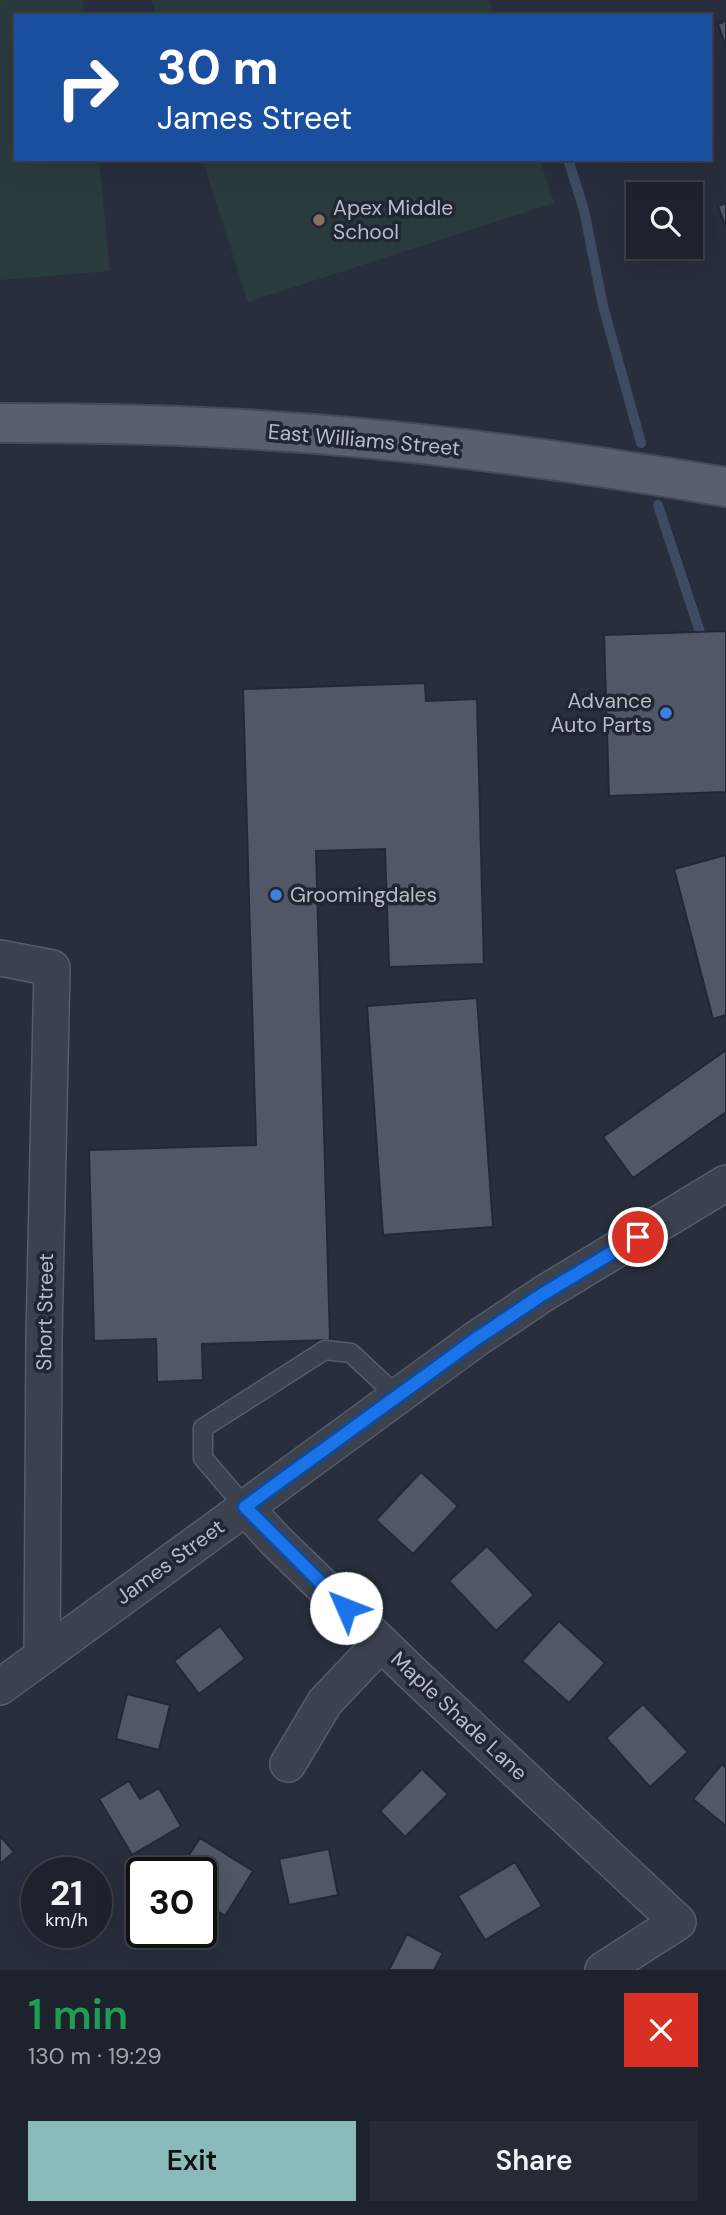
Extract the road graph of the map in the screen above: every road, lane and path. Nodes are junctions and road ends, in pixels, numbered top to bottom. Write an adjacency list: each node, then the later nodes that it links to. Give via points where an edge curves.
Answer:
1 (0, 423): 2 (main road, East Williams Street, via 301,433 553,461)
2 (726, 487)
3 (0, 958): 8 (street, Short Street, via 52,968)
4 (726, 1183): 5 (street, James Street, via 543,1294)
5 (396, 1395): 6 (street, James Street); 6 (lane, via 351,1353 325,1350 203,1429 203,1458)
6 (245, 1507): 7 (street, Maple Shade Lane); 8 (street, James Street)
7 (381, 1643): 10 (street, via 325,1702); 11 (street, Maple Shade Lane, via 678,1922)
8 (42, 1656): 9 (street, James Street)
9 (0, 1687)
10 (288, 1764)
11 (603, 1970)

